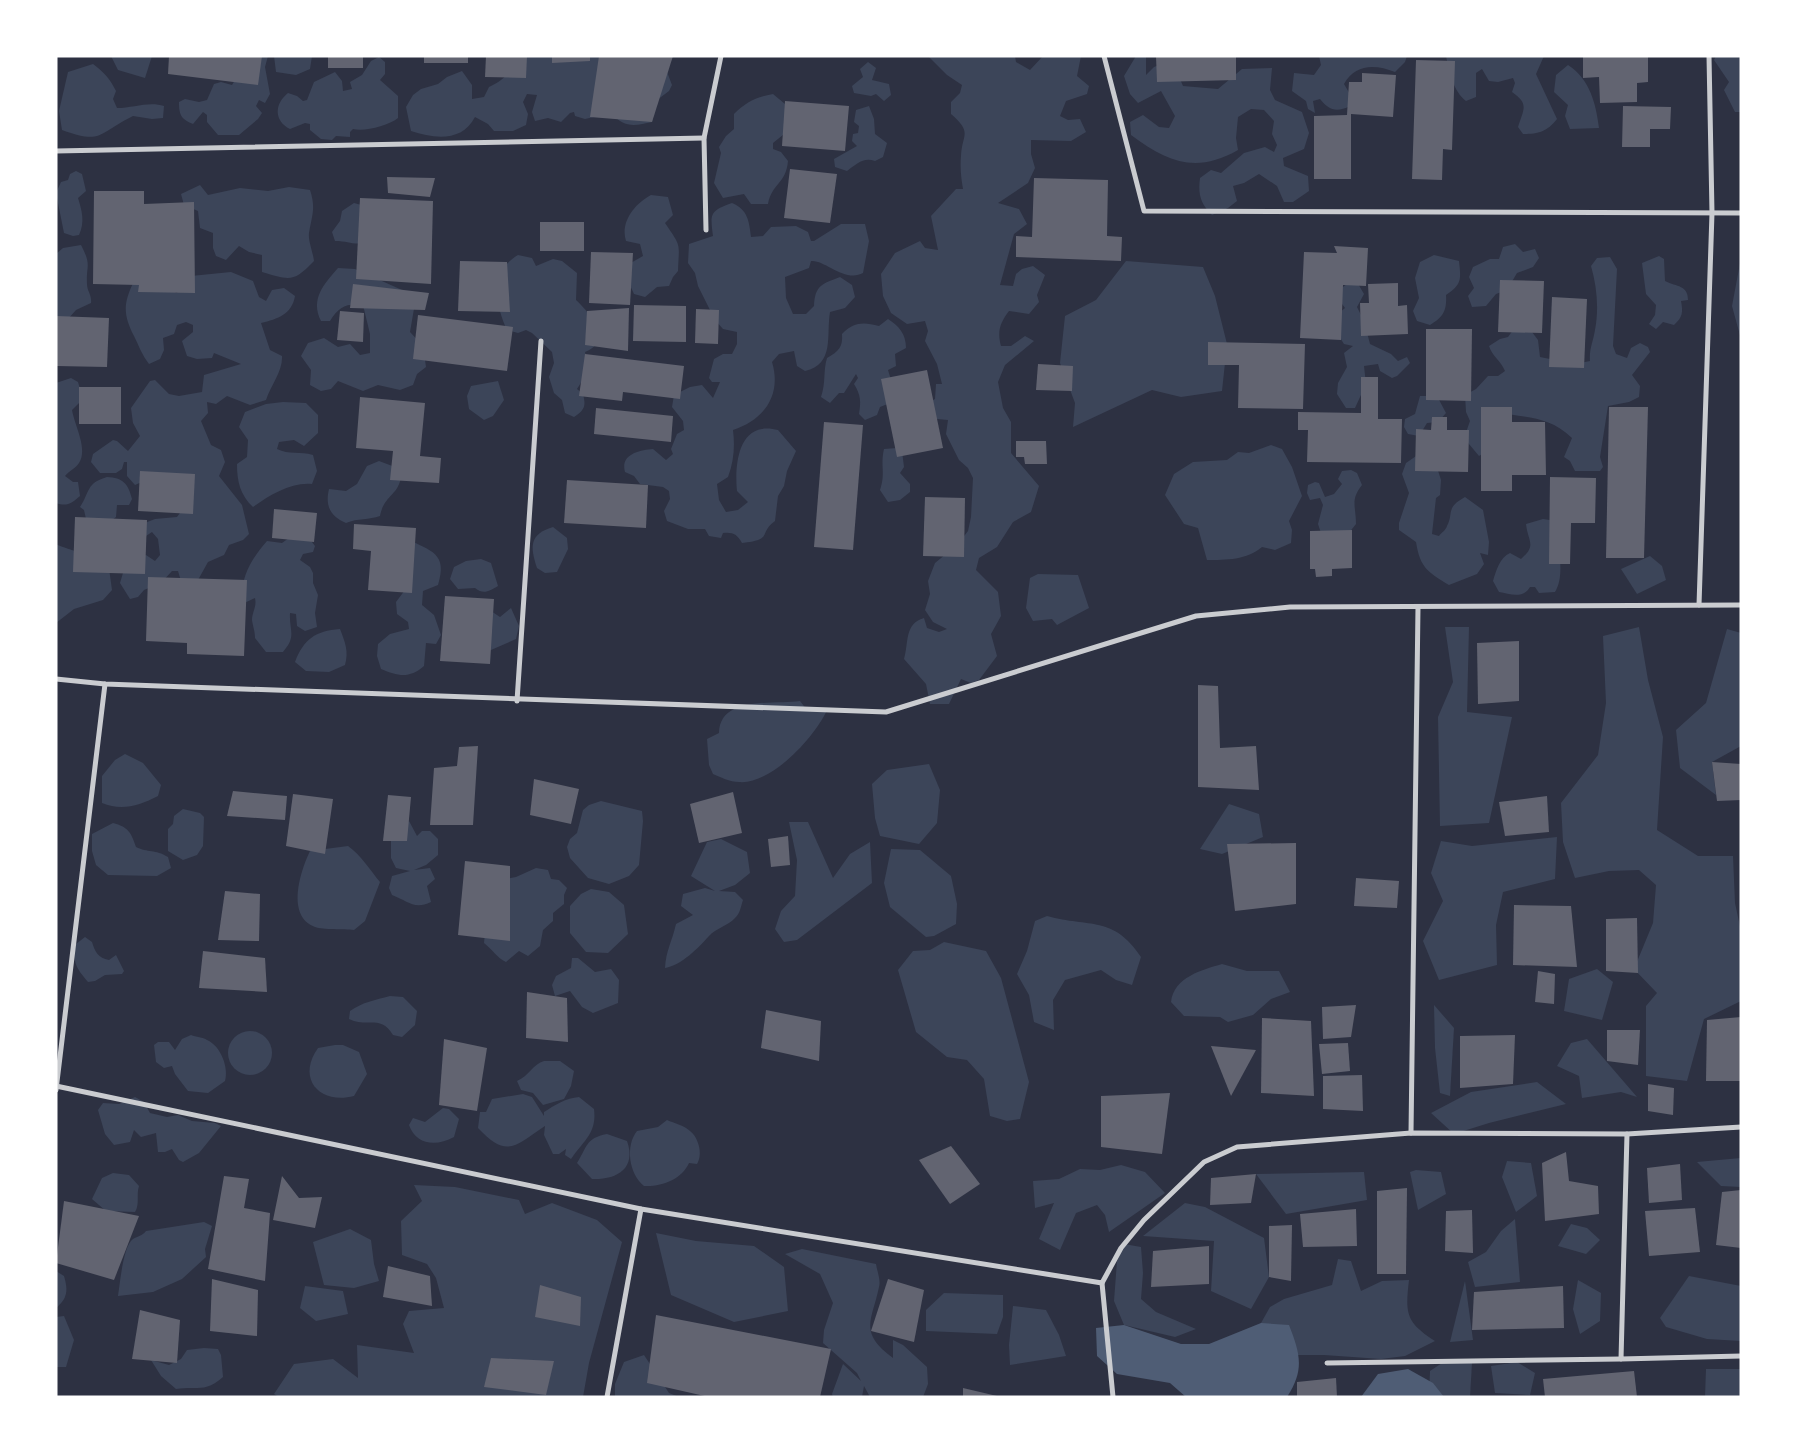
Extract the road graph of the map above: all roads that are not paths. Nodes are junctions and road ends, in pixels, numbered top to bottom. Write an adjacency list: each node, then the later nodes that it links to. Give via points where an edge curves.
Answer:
1 (721, 56): 4 (street)
2 (1104, 56): 6 (street, via 1144,211)
3 (1708, 56): 6 (street)
4 (704, 138): 5 (street); 8 (street)
5 (56, 151)
6 (1712, 213): 7 (street); 10 (street)
7 (1741, 213)
8 (706, 230)
9 (541, 341): 15 (street)
10 (1699, 605): 11 (street); 12 (street)
11 (1741, 605)
12 (1418, 607): 15 (street, via 1290,607 1196,616 886,712); 19 (street)
13 (56, 680): 14 (street)
14 (105, 684): 15 (street); 16 (street)
15 (517, 700)
16 (56, 1086): 17 (street); 21 (street)
17 (56, 1090)
18 (1741, 1126): 20 (street)
19 (1411, 1133): 20 (street); 22 (street, via 1237,1147 1204,1162 1144,1220 1121,1248)
20 (1627, 1134): 24 (street)
21 (641, 1210): 22 (street); 26 (street)
22 (1102, 1283): 27 (street)
23 (1741, 1356): 24 (street)
24 (1621, 1359): 25 (street)
25 (1327, 1363)
26 (607, 1397)
27 (1113, 1397)

